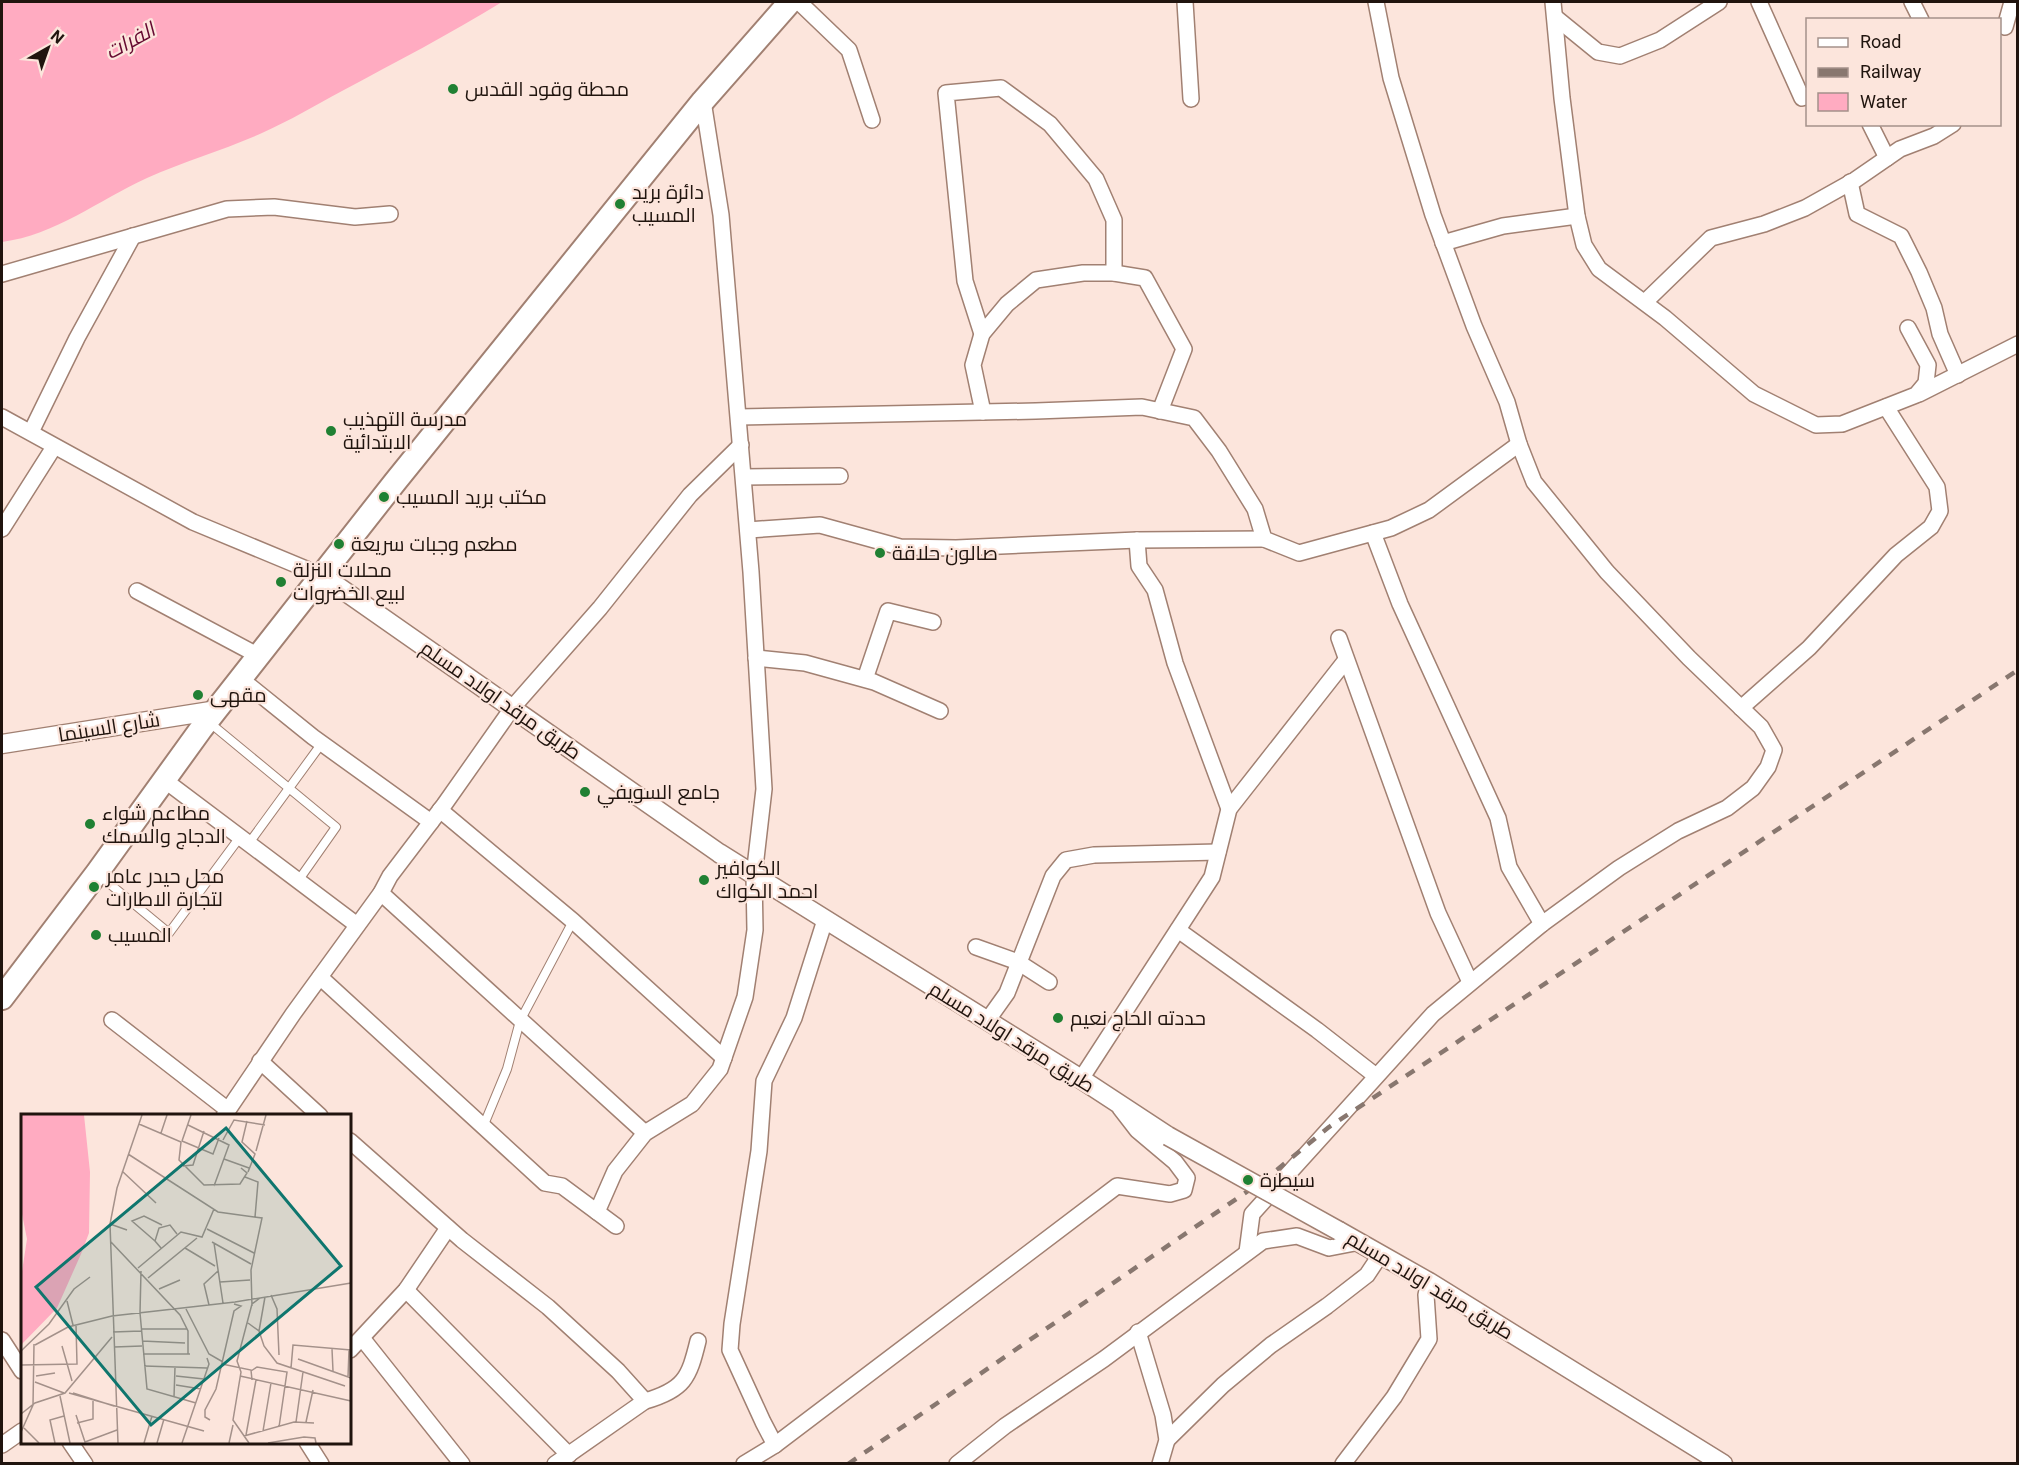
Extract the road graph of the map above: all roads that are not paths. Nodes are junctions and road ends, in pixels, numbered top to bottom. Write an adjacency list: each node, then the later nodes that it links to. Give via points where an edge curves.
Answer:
1 (790, 2): 14 (main road)
2 (799, 2): 15 (street, via 849,51)
3 (1185, 2): 13 (street)
4 (1376, 2): 23 (street, via 1391,78)
5 (1719, 2): 9 (street, via 1660,40 1620,56 1598,52)
6 (1759, 2): 12 (street, via 1802,98)
7 (1912, 2): 10 (street)
8 (2012, 2): 11 (street)
9 (1554, 9): 21 (street)
10 (1920, 18)
11 (2007, 28)
12 (1806, 96)
13 (1191, 99)
14 (703, 101): 36 (street, via 721,215); 48 (main road)
15 (872, 120)
16 (1871, 126): 18 (street)
17 (1950, 126): 18 (street)
18 (1887, 158): 19 (street)
19 (1850, 182): 26 (street, via 1805,208 1711,238); 30 (street, via 1857,214 1901,236 1934,308 1940,334)
20 (390, 214): 22 (street, via 355,217 274,207 228,209)
21 (1577, 216): 23 (street, via 1503,226); 26 (street, via 1584,245 1599,269)
22 (133, 236): 25 (street); 37 (street, via 76,338)
23 (1443, 243): 38 (street)
24 (1114, 273): 28 (street, via 1036,280 1007,304); 28 (street, via 1114,220 1101,189 1050,124 1001,88 946,93 964,281); 33 (street, via 1145,278 1184,350)
25 (2, 274)
26 (1645, 302): 32 (street, via 1754,394 1816,425 1842,424)
27 (1908, 328): 31 (street, via 1928,365 1926,382)
28 (982, 334): 34 (street, via 973,365)
29 (2018, 344): 30 (street)
30 (1958, 375): 31 (street)
31 (1916, 395): 32 (street)
32 (1887, 407): 58 (street, via 1937,487 1940,511 1931,527 1896,555 1809,648)
33 (1160, 411): 34 (street, via 1142,407); 46 (street, via 1194,418 1255,509)
34 (983, 412): 36 (street)
35 (2, 417): 37 (street)
36 (739, 417): 39 (street)
37 (31, 432): 40 (street)
38 (1520, 444): 45 (street, via 1429,510); 58 (street, via 1534,482 1607,573)
39 (741, 445): 42 (street); 57 (street, via 690,495 600,608)
40 (54, 447): 43 (street); 48 (street, via 193,522)
41 (840, 476): 42 (street)
42 (744, 477): 44 (street)
43 (2, 529)
44 (748, 530): 47 (street, via 820,525 900,547); 53 (street)
45 (1373, 533): 46 (street, via 1299,553); 75 (street, via 1400,604 1498,818 1509,867)
46 (1264, 539): 47 (street)
47 (1137, 540): 65 (street, via 1139,566 1155,590 1175,663)
48 (322, 576): 52 (main road); 57 (street, طريق مرقد اولاد مسلم)
49 (137, 591): 52 (street)
50 (933, 622): 56 (street, via 888,611)
51 (1339, 638): 54 (street)
52 (259, 656): 55 (main road)
53 (756, 658): 56 (street, via 805,663); 70 (street, via 764,789)
54 (1346, 660): 65 (street); 82 (street, via 1438,913)
55 (241, 679): 60 (main road); 61 (street)
56 (865, 680): 59 (street)
57 (513, 707): 66 (street); 70 (street, طريق مرقد اولاد مسلم)
58 (1741, 708): 75 (street, via 1761,727 1774,750 1754,788 1727,808 1678,831 1618,868)
59 (940, 711)
60 (212, 716): 62 (street, شارع السينما); 63 (main road); 64 (lane)
61 (322, 743): 64 (lane); 66 (street)
62 (2, 744)
63 (164, 779): 67 (street); 69 (main road)
64 (289, 789): 67 (lane); 71 (lane, via 336,827)
65 (1229, 809): 68 (street)
66 (435, 816): 72 (street); 74 (street)
67 (244, 840): 69 (lane, via 169,933); 71 (street)
68 (1218, 852): 77 (street, via 1212,877); 79 (street, via 1094,855 1066,860 1053,876)
69 (97, 873): 83 (main road)
70 (754, 876): 73 (street, طريق مرقد اولاد مسلم); 87 (street, via 755,930 745,997)
71 (298, 880): 76 (street)
72 (381, 894): 76 (street); 85 (street)
73 (825, 920): 86 (street, طريق مرقد اولاد مسلم); 117 (street, via 794,1018 764,1082 759,1151 732,1324 730,1350)
74 (573, 921): 85 (lane); 87 (street)
75 (1542, 924): 82 (street)
76 (357, 925): 80 (street)
77 (1178, 930): 89 (street); 90 (street)
78 (976, 947): 79 (street)
79 (1018, 962): 81 (street); 86 (street, via 1006,993)
80 (320, 976): 88 (street); 94 (street)
81 (1048, 982)
82 (1470, 982): 89 (street, via 1433,1014)
83 (2, 998)
84 (112, 1020): 92 (street)
85 (520, 1021): 94 (lane, via 507,1069); 95 (street)
86 (987, 1021): 90 (street, طريق مرقد اولاد مسلم)
87 (724, 1058): 95 (street, via 692,1104)
88 (260, 1061): 92 (street); 93 (street)
89 (1376, 1076): 101 (street, via 1252,1214)
90 (1081, 1079): 91 (street, طريق مرقد اولاد مسلم)
91 (1115, 1101): 100 (street, طريق مرقد اولاد مسلم, bridge, via 1168,1136); 117 (street, via 1137,1130 1175,1162 1186,1178 1184,1190 1170,1194 1117,1186)
92 (226, 1113)
93 (318, 1114)
94 (483, 1127): 97 (street, via 545,1183 562,1186)
95 (645, 1133): 97 (street, via 615,1171)
96 (351, 1143): 99 (street)
97 (597, 1212): 98 (street)
98 (616, 1226)
99 (448, 1228): 104 (street); 111 (street, via 548,1307)
100 (1360, 1242): 101 (street, via 1329,1248 1297,1236 1263,1241); 102 (street, طريق مرقد اولاد مسلم)
101 (1247, 1252): 105 (street)
102 (1381, 1254): 103 (street, طريق مرقد اولاد مسلم); 113 (street, via 1367,1275 1271,1345)
103 (1429, 1282): 120 (street, طريق مرقد اولاد مسلم); 127 (street, via 1429,1339 1394,1397)
104 (406, 1290): 106 (street); 118 (street)
105 (1138, 1332): 113 (street); 125 (street)
106 (362, 1338): 109 (street); 123 (street)
107 (2, 1340): 110 (street)
108 (698, 1341): 111 (street, via 691,1370 681,1384)
109 (351, 1349)
110 (21, 1369)
111 (645, 1401): 118 (street)
112 (21, 1432): 116 (street)
113 (1167, 1440): 126 (street)
114 (71, 1444): 121 (street)
115 (308, 1444): 122 (street)
116 (2, 1445)
117 (775, 1445): 119 (street)
118 (569, 1455): 124 (street)
119 (755, 1461)
120 (1721, 1463)
121 (84, 1464)
122 (321, 1464)
123 (462, 1464)
124 (555, 1464)
125 (957, 1464)
126 (1160, 1464)
127 (1343, 1464)

